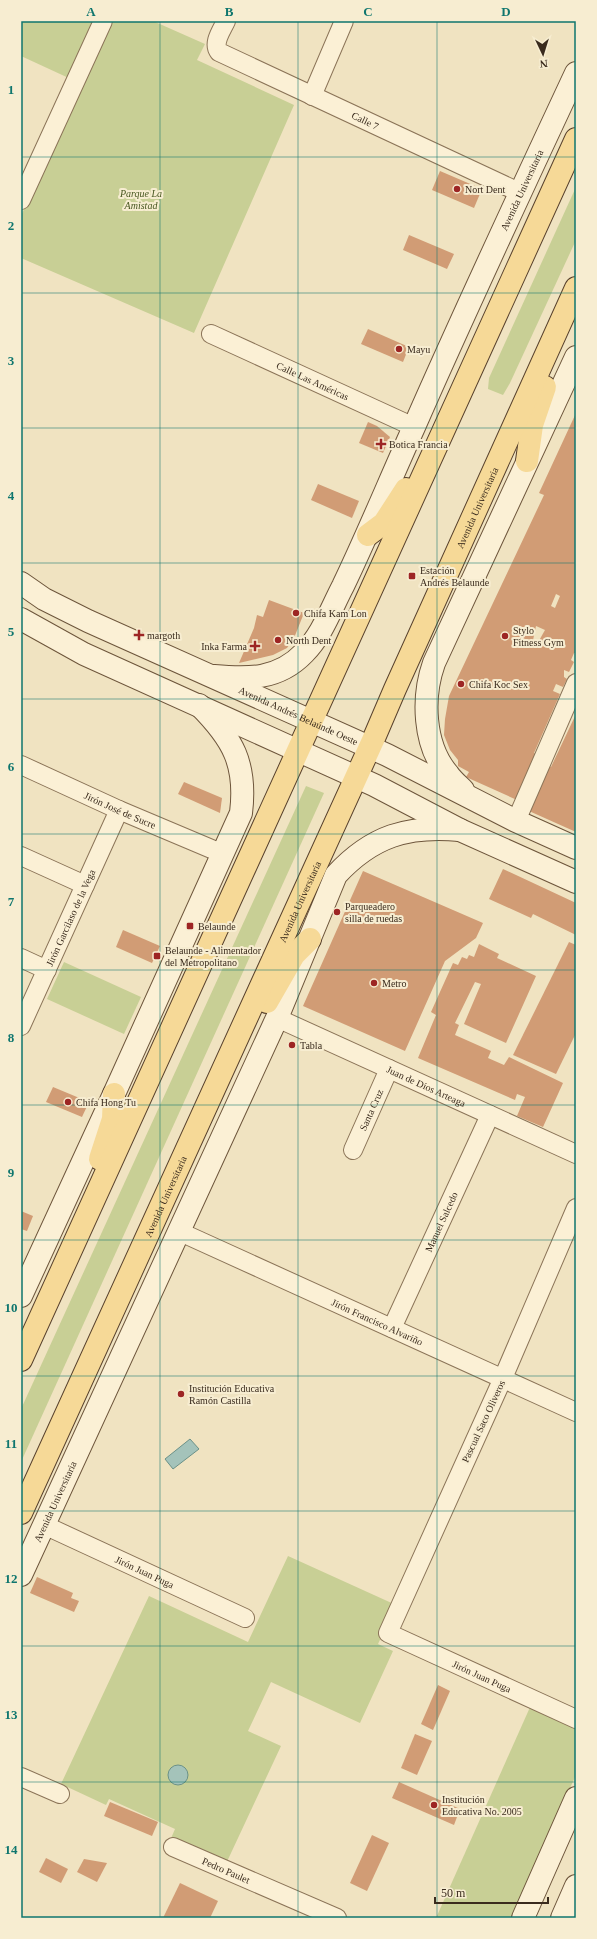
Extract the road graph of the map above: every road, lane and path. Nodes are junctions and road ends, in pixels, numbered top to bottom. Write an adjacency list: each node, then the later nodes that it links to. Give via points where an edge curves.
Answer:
1 (103, 21): 8 (street)
2 (226, 21): 5 (street, Calle 7, via 216,43 219,52)
3 (344, 21): 5 (street)
4 (576, 73): 7 (street, Avenida Universitaria)
5 (312, 96): 7 (street, Calle 7)
6 (576, 140): 15 (main road)
7 (520, 193): 14 (street, Avenida Universitaria)
8 (21, 200)
9 (576, 288): 10 (main road, Avenida Universitaria)
10 (558, 328): 16 (main road, via 556,355 532,425); 28 (main road, Avenida Universitaria)
11 (211, 334): 14 (street, Calle Las Américas)
12 (576, 357): 13 (street)
13 (571, 380): 16 (street)
14 (414, 427): 17 (street, Avenida Universitaria)
15 (435, 452): 17 (main road, via 411,481 384,523); 27 (main road)
16 (527, 461): 32 (street, via 428,680 426,714 429,733 437,755 447,773)
17 (368, 535): 24 (street, Avenida Universitaria, via 318,637 303,655 265,677 243,679)
18 (21, 583): 20 (street, Avenida Andrés Belaúnde Oeste, via 44,599)
19 (21, 618): 22 (street)
20 (95, 624): 21 (street, Avenida Andrés Belaúnde Oeste); 22 (street, via 92,640)
21 (134, 641): 23 (street, via 125,654); 24 (street, Avenida Andrés Belaúnde Oeste)
22 (84, 654): 23 (street)
23 (121, 670): 26 (street)
24 (214, 676): 27 (street, Avenida Andrés Belaúnde Oeste)
25 (576, 683): 34 (street)
26 (199, 705): 29 (street); 38 (street, via 218,724 230,743 239,765 243,791 240,813)
27 (312, 721): 28 (street, Avenida Andrés Belaúnde Oeste); 29 (main road)
28 (370, 748): 31 (main road, Avenida Universitaria); 32 (street, Avenida Andrés Belaúnde Oeste)
29 (298, 750): 31 (street); 56 (main road)
30 (21, 765): 33 (street, Jirón José de Sucre)
31 (356, 777): 35 (street); 49 (main road, Avenida Universitaria)
32 (472, 799): 34 (street, Avenida Andrés Belaúnde Oeste)
33 (119, 810): 38 (street, Jirón José de Sucre); 43 (street, Jirón Garcilaso de la Vega)
34 (516, 821): 36 (street, Avenida Andrés Belaúnde Oeste)
35 (460, 830): 41 (street); 44 (street, Avenida Universitaria, via 423,828 399,833 359,853 336,875)
36 (540, 832): 37 (street, Avenida Andrés Belaúnde Oeste); 41 (street, via 536,848)
37 (576, 848)
38 (221, 853): 51 (street)
39 (576, 853): 42 (street, via 569,862)
40 (21, 856): 43 (street)
41 (526, 860): 42 (street)
42 (571, 880)
43 (85, 885): 46 (street, Jirón Garcilaso de la Vega)
44 (310, 940): 47 (street, Avenida Universitaria); 49 (main road, via 294,955 261,1013)
45 (21, 958): 46 (street)
46 (47, 970): 48 (street, Jirón Garcilaso de la Vega)
47 (277, 1018): 50 (street, Juan de Dios Arteaga); 57 (street, Avenida Universitaria)
48 (21, 1026)
49 (241, 1028): 63 (main road, Avenida Universitaria)
50 (389, 1069): 52 (street, Juan de Dios Arteaga); 53 (street, Santa Cruz)
51 (114, 1094): 56 (main road, via 113,1119 84,1209); 58 (street)
52 (490, 1115): 54 (street, Juan de Dios Arteaga); 59 (street, Manuel Salcedo)
53 (353, 1150)
54 (576, 1154)
55 (576, 1208): 61 (street, Pascual Saco Oliveros)
56 (84, 1224): 60 (main road)
57 (178, 1231): 59 (street, Jirón Francisco Alvariño); 64 (street, Avenida Universitaria)
58 (21, 1296)
59 (392, 1328): 61 (street, Jirón Francisco Alvariño)
60 (21, 1360)
61 (503, 1378): 62 (street, Jirón Francisco Alvariño); 67 (street, Pascual Saco Oliveros)
62 (576, 1412)
63 (21, 1513)
64 (44, 1525): 65 (street, Avenida Universitaria); 66 (street, Jirón Juan Puga)
65 (21, 1575)
66 (245, 1618)
67 (388, 1633): 68 (street, Jirón Juan Puga)
68 (576, 1719)
69 (21, 1776): 70 (street)
70 (60, 1794)
71 (576, 1798): 75 (street)
72 (173, 1847): 74 (street, Pedro Paulet)
73 (576, 1886): 76 (street)
74 (337, 1918)
75 (523, 1918)
76 (562, 1918)

